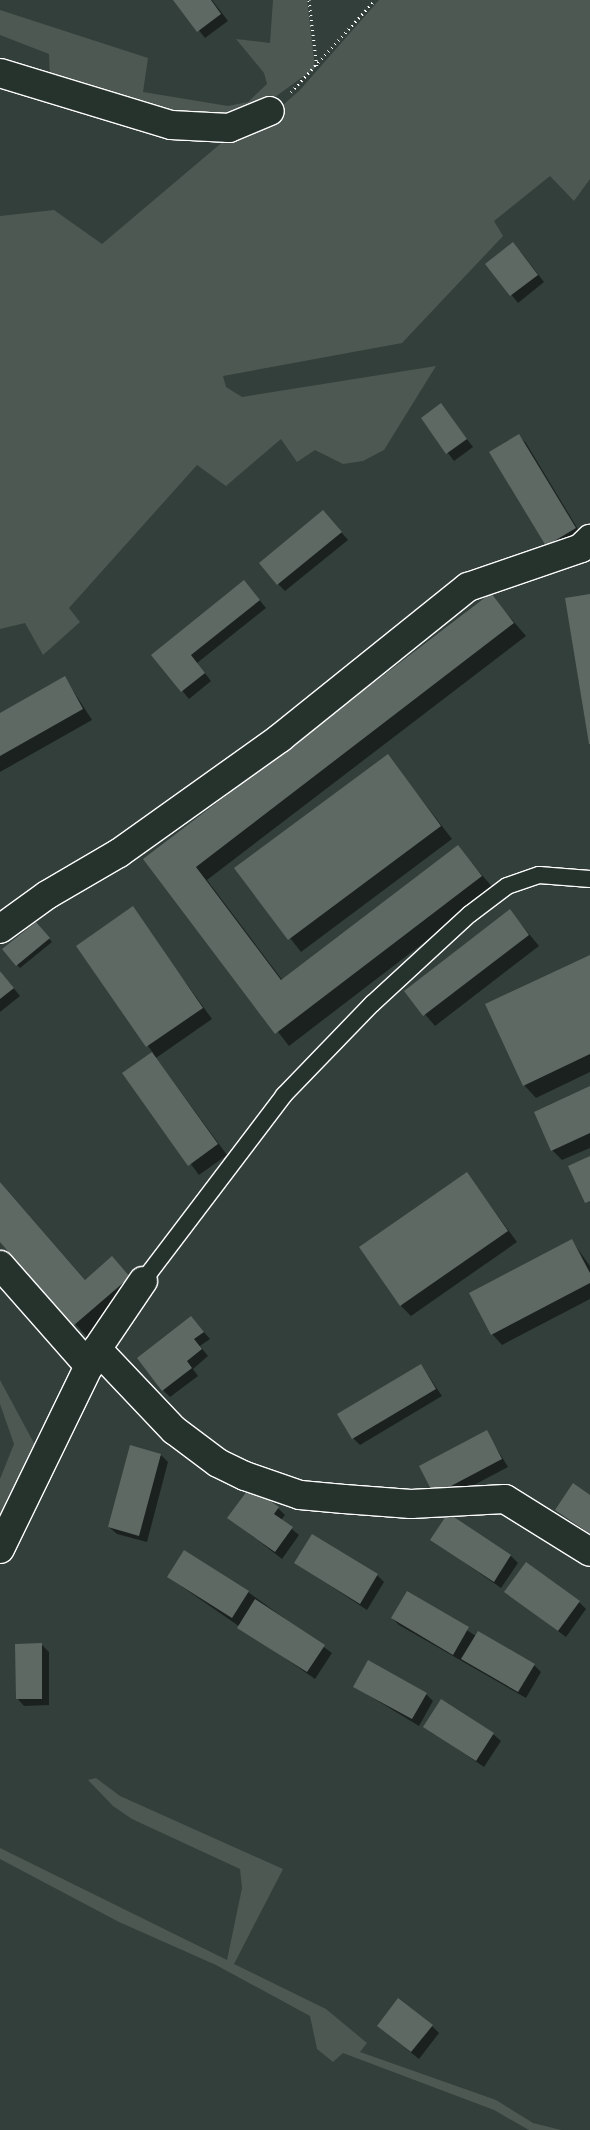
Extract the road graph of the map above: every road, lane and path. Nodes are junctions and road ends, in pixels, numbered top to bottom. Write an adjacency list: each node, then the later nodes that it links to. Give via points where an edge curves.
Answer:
1 (309, 0): 3 (path)
2 (375, 0): 3 (path)
3 (317, 68): 5 (path)
4 (0, 73): 5 (street, via 171,125 229,128)
5 (270, 111)
6 (590, 539): 8 (street, via 581,548 468,587 280,738 119,853 47,894)
7 (590, 879): 10 (lane, via 539,875 506,886 470,914 372,1004 284,1095)
8 (0, 929)
9 (0, 1264): 11 (street)
10 (143, 1281): 11 (street)
11 (93, 1358): 12 (street); 13 (street, via 174,1430 218,1463 245,1476 300,1494 344,1499 411,1504 505,1499 521,1505)
12 (0, 1549)
13 (590, 1552)

